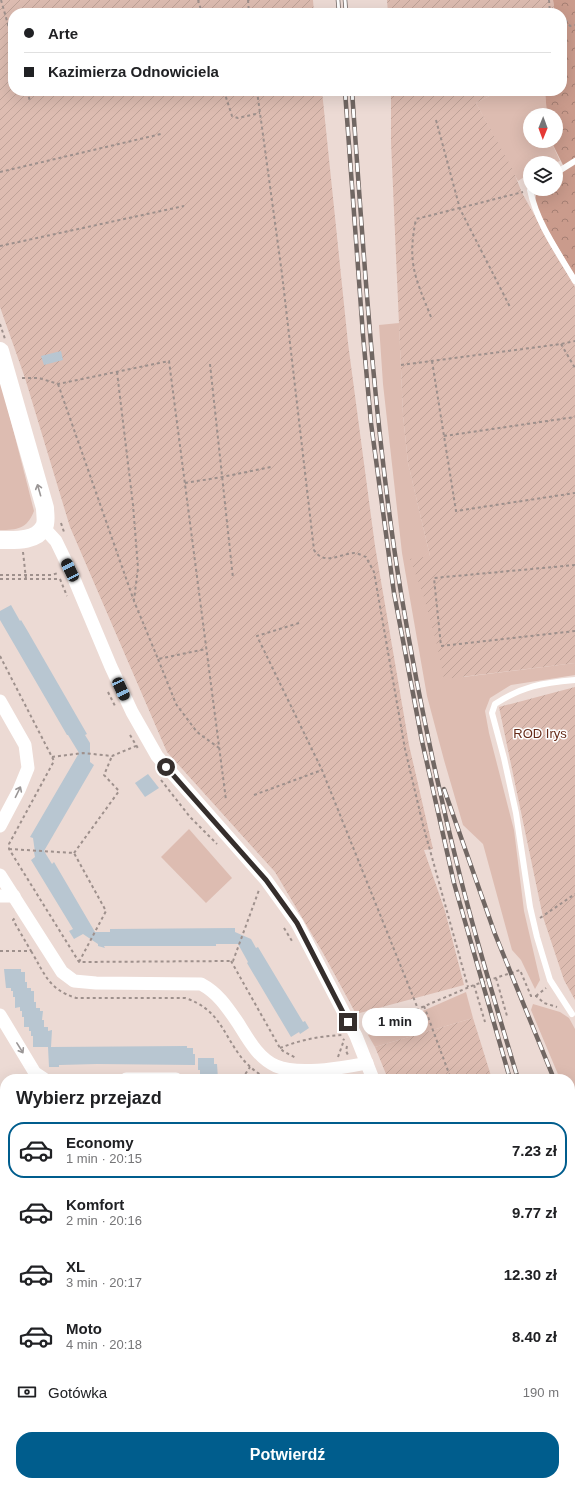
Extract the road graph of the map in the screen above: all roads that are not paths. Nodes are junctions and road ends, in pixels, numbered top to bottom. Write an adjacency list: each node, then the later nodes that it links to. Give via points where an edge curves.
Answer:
1 (575, 161): 2 (lane)
2 (563, 169)
3 (532, 196): 4 (lane, via 539,218)
4 (575, 281)
5 (0, 351): 6 (street, one-way to 5, via 45,508)
6 (44, 528): 7 (street, via 22,540); 16 (street, via 56,541 132,712 156,756 266,880 297,923 350,1039)
7 (0, 540)
8 (575, 680): 14 (lane, via 527,687 494,704 492,713 516,813 537,937 550,980)
9 (0, 701): 10 (street, one-way to 9, via 28,768 25,744)
10 (0, 826)
11 (0, 874): 13 (street)
12 (0, 896): 13 (street)
13 (14, 896): 16 (street, via 62,972 74,981 96,984 201,984 211,989 224,1002 251,1045 276,1066 298,1070 337,1069)
14 (572, 1014)
15 (0, 1015): 17 (street, one-way to 17)
16 (367, 1064): 18 (street)
17 (39, 1074)
18 (371, 1074)

